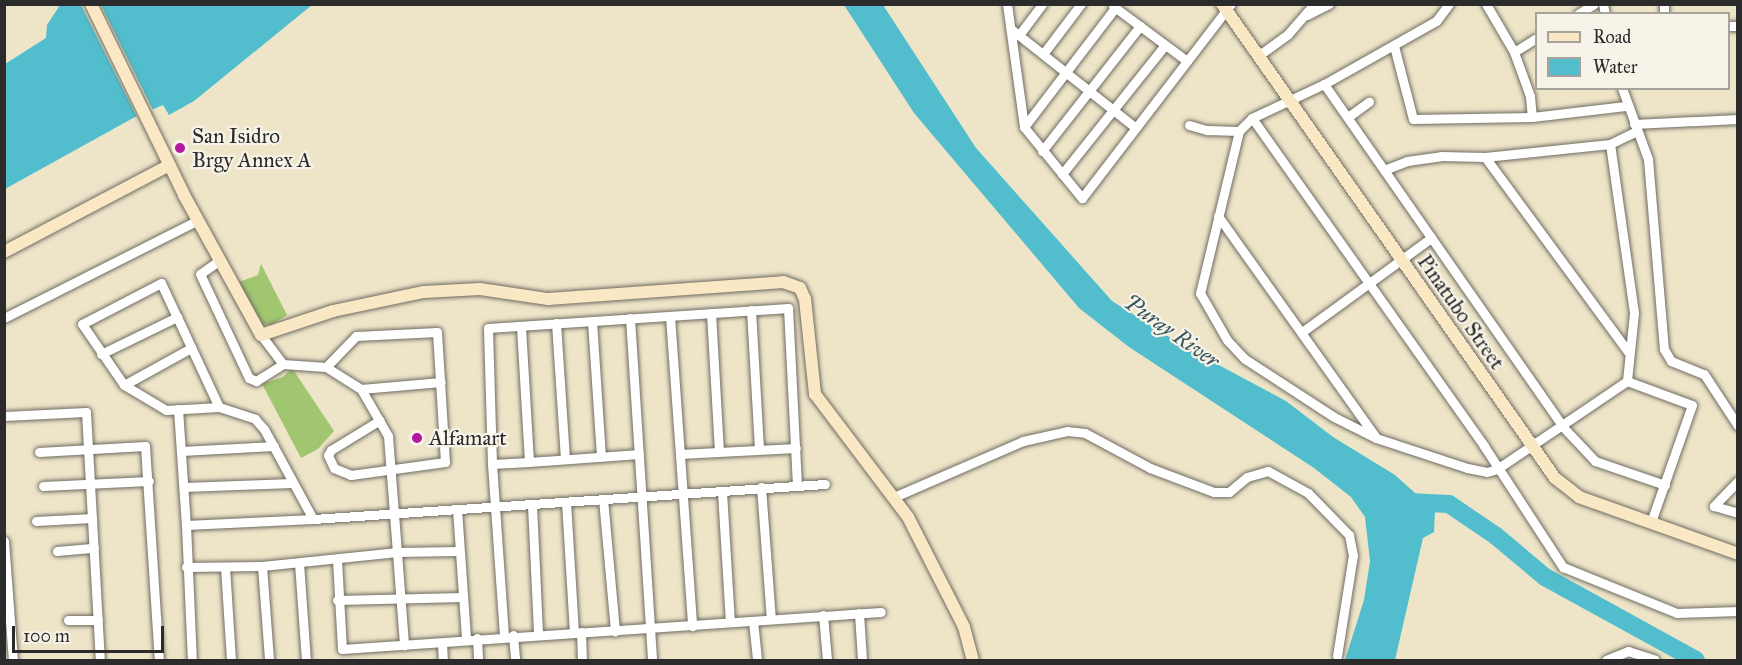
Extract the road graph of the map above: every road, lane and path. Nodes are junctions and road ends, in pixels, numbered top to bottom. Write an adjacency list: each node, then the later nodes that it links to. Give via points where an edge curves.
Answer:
1 (91, 4): 41 (street)
2 (1007, 4): 13 (street)
3 (1042, 4): 13 (street)
4 (1081, 4): 18 (street)
5 (1314, 4): 11 (street)
6 (1329, 4): 11 (street)
7 (1449, 4): 16 (street, via 1436,21)
8 (1486, 4): 17 (street)
9 (1113, 6): 12 (street); 21 (street)
10 (1227, 6): 19 (street, Pinatubo Street); 20 (street)
11 (1305, 16): 19 (street)
12 (1140, 26): 15 (street); 24 (street)
13 (1015, 32): 18 (street); 34 (street)
14 (1535, 39): 17 (street)
15 (1164, 46): 20 (street); 28 (street)
16 (1394, 46): 22 (street); 30 (street, via 1413,119)
17 (1514, 52): 30 (street, via 1530,96)
18 (1043, 54): 21 (street)
19 (1258, 56): 25 (street, Pinatubo Street)
20 (1187, 61): 35 (street)
21 (1066, 73): 24 (street); 34 (street)
22 (1324, 84): 25 (street); 29 (street)
23 (1622, 90): 27 (street)
24 (1089, 92): 28 (street); 39 (street)
25 (1287, 102): 31 (street); 49 (street, Pinatubo Street)
26 (1369, 102): 29 (street)
27 (1625, 105): 30 (street); 36 (street)
28 (1113, 111): 35 (street); 43 (street)
29 (1348, 117): 42 (street)
30 (1533, 117)
31 (1252, 118): 37 (street); 50 (street)
32 (1737, 119): 36 (street)
33 (1189, 125): 37 (street)
34 (1023, 127): 39 (street)
35 (1136, 128): 43 (street, via 1082,198)
36 (1635, 128): 38 (street); 75 (street, via 1648,159 1664,349 1671,361 1704,374)
37 (1239, 131): 44 (street)
38 (1610, 144): 40 (street); 63 (street, via 1634,313)
39 (1042, 152): 43 (street)
40 (1485, 157): 42 (street, via 1441,156 1407,161); 63 (street)
41 (170, 165): 45 (street); 47 (street)
42 (1384, 170): 46 (street)
43 (1062, 174)
44 (1218, 216): 60 (street); 77 (street, via 1200,293 1227,340 1245,359 1334,417)
45 (198, 220): 48 (street); 55 (street)
46 (1431, 238): 49 (street); 76 (street)
47 (4, 252)
48 (220, 260): 61 (street); 65 (street, via 200,274 249,378 256,381)
49 (1401, 260): 50 (street); 80 (street, Pinatubo Street)
50 (1370, 282): 60 (street); 93 (street)
51 (752, 310): 52 (street); 79 (street, via 788,308); 81 (street)
52 (711, 313): 53 (street); 85 (street)
53 (670, 316): 56 (street); 87 (street)
54 (177, 317): 62 (street); 64 (street); 64 (street, via 161,283 82,324)
55 (4, 318)
56 (630, 318): 57 (street); 86 (street)
57 (592, 321): 58 (street); 88 (street)
58 (556, 323): 59 (street); 89 (street)
59 (521, 327): 90 (street); 91 (street, via 485,330)
60 (1302, 332): 77 (street)
61 (261, 335): 65 (street); 107 (street, via 333,311 424,292 480,289 548,299 790,282 800,288 805,299 815,394)
62 (191, 348): 69 (street); 71 (street)
63 (1628, 352): 67 (street)
64 (101, 354): 69 (street)
65 (283, 364): 66 (street)
66 (326, 366): 68 (street, via 356,336 433,330 439,336); 70 (street)
67 (1627, 381): 76 (street); 99 (street, via 1692,405)
68 (441, 382): 70 (street); 92 (street, via 445,462)
69 (124, 385): 72 (street, via 166,410)
70 (361, 389): 74 (street)
71 (219, 408): 72 (street); 78 (street, via 255,419)
72 (178, 409): 83 (street)
73 (4, 416): 82 (street, via 86,412)
74 (380, 420): 92 (street, via 388,436); 92 (street, via 336,445 328,454 334,468 344,474)
75 (1737, 426)
76 (1563, 427): 80 (street); 99 (street, via 1595,461)
77 (1376, 438): 93 (street, via 1467,468 1487,472)
78 (274, 446): 83 (street); 96 (street)
79 (796, 448): 81 (street); 101 (street)
80 (1532, 448): 93 (street); 118 (street, Pinatubo Street, via 1555,478 1579,497)
81 (759, 449): 85 (street)
82 (87, 450): 84 (street); 94 (street, via 145,446); 98 (street)
83 (181, 451): 102 (street)
84 (39, 452)
85 (719, 452): 87 (street)
86 (639, 454): 88 (street); 106 (street)
87 (680, 454): 105 (street)
88 (601, 456): 89 (street)
89 (565, 459): 90 (street)
90 (529, 462): 91 (street)
91 (492, 464): 111 (street)
92 (392, 468): 113 (street)
93 (1497, 469): 136 (street, via 1569,572 1677,613)
94 (149, 481): 98 (street); 159 (street)
95 (1737, 481): 114 (street, via 1714,506)
96 (292, 483): 102 (street); 116 (street)
97 (825, 484): 101 (street)
98 (90, 485): 100 (street); 115 (street)
99 (1665, 485): 118 (street)
100 (43, 486)
101 (797, 486): 103 (street)
102 (184, 488): 119 (street)
103 (761, 488): 104 (street); 140 (street)
104 (722, 492): 105 (street); 144 (street)
105 (681, 493): 106 (street); 145 (street)
106 (642, 496): 108 (street); 146 (street)
107 (894, 497): 156 (street, via 1023,441 1067,431 1085,433 1150,468 1214,492 1229,492 1247,477 1268,471 1308,493 1349,535 1353,555); 173 (street, via 964,627)
108 (603, 499): 109 (street); 147 (street)
109 (566, 502): 110 (street); 148 (street)
110 (532, 505): 111 (street); 149 (street)
111 (493, 507): 112 (street); 150 (street)
112 (457, 508): 113 (street); 123 (street)
113 (393, 513): 116 (street); 124 (street)
114 (1737, 513)
115 (92, 518): 117 (street); 121 (street)
116 (313, 519): 119 (street)
117 (36, 521)
118 (1651, 522): 125 (street, Pinatubo Street)
119 (186, 525): 130 (street)
120 (4, 541): 126 (street)
121 (94, 548): 122 (street); 142 (street)
122 (57, 551)
123 (458, 551): 124 (street); 133 (street)
124 (397, 552): 127 (street); 134 (street)
125 (1737, 554)
126 (5, 556): 132 (street)
127 (337, 560): 128 (street); 135 (street)
128 (298, 562): 129 (street); 163 (street)
129 (262, 566): 131 (street); 162 (street)
130 (186, 567): 131 (street); 160 (street)
131 (225, 567): 161 (street)
132 (7, 591): 157 (street)
133 (463, 597): 134 (street); 152 (street)
134 (401, 599): 135 (street); 154 (street)
135 (337, 600): 155 (street)
136 (1737, 611)
137 (881, 612): 138 (street)
138 (859, 613): 139 (street); 172 (street)
139 (823, 615): 140 (street); 171 (street)
140 (771, 619): 143 (street)
141 (68, 620): 142 (street)
142 (98, 620): 158 (street)
143 (753, 621): 144 (street); 170 (street)
144 (730, 622): 145 (street)
145 (692, 626): 146 (street)
146 (650, 629): 147 (street); 169 (street)
147 (615, 631): 148 (street)
148 (578, 632): 149 (street); 168 (street)
149 (538, 634): 150 (street)
150 (509, 635): 151 (street); 167 (street)
151 (477, 638): 152 (street); 166 (street)
152 (466, 639): 153 (street)
153 (442, 643): 154 (street); 165 (street)
154 (404, 645): 155 (street)
155 (342, 649): 164 (street)
156 (1337, 656)
157 (11, 660)
158 (100, 660)
159 (159, 660)
160 (192, 660)
161 (231, 660)
162 (269, 660)
163 (306, 660)
164 (342, 660)
165 (443, 660)
166 (478, 660)
167 (514, 660)
168 (582, 660)
169 (652, 660)
170 (757, 660)
171 (827, 660)
172 (862, 660)
173 (973, 660)
174 (1606, 660): 175 (street, via 1628,651)
175 (1655, 660)

